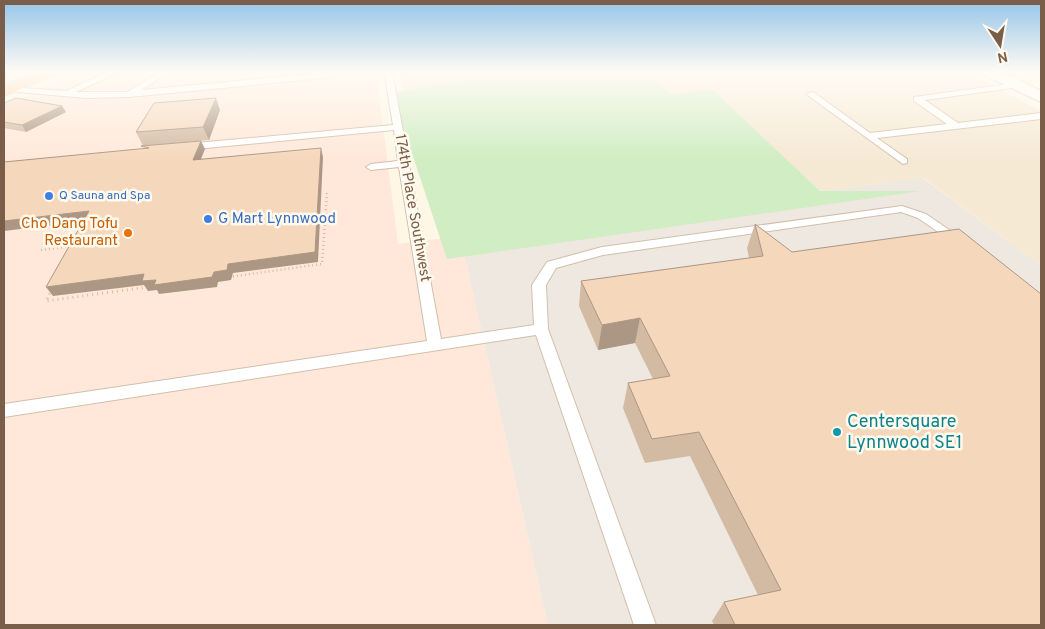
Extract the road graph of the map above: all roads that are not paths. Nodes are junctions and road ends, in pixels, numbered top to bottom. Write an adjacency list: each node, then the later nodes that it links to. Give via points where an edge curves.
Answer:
1 (393, 100): 6 (lane, 174th Place Southwest)
2 (819, 100): 7 (lane)
3 (918, 100): 5 (lane)
4 (1041, 116): 5 (lane)
5 (956, 126): 7 (lane)
6 (398, 127): 8 (lane); 10 (lane, 174th Place Southwest)
7 (868, 136): 9 (lane)
8 (172, 148)
9 (903, 161)
10 (404, 163): 11 (lane); 14 (lane, 174th Place Southwest)
11 (371, 167)
12 (972, 249): 13 (lane, via 922,216 902,209 602,251 552,265 539,285)
13 (541, 329): 14 (lane); 16 (lane)
14 (435, 345): 15 (lane)
15 (4, 411)
16 (645, 625)

